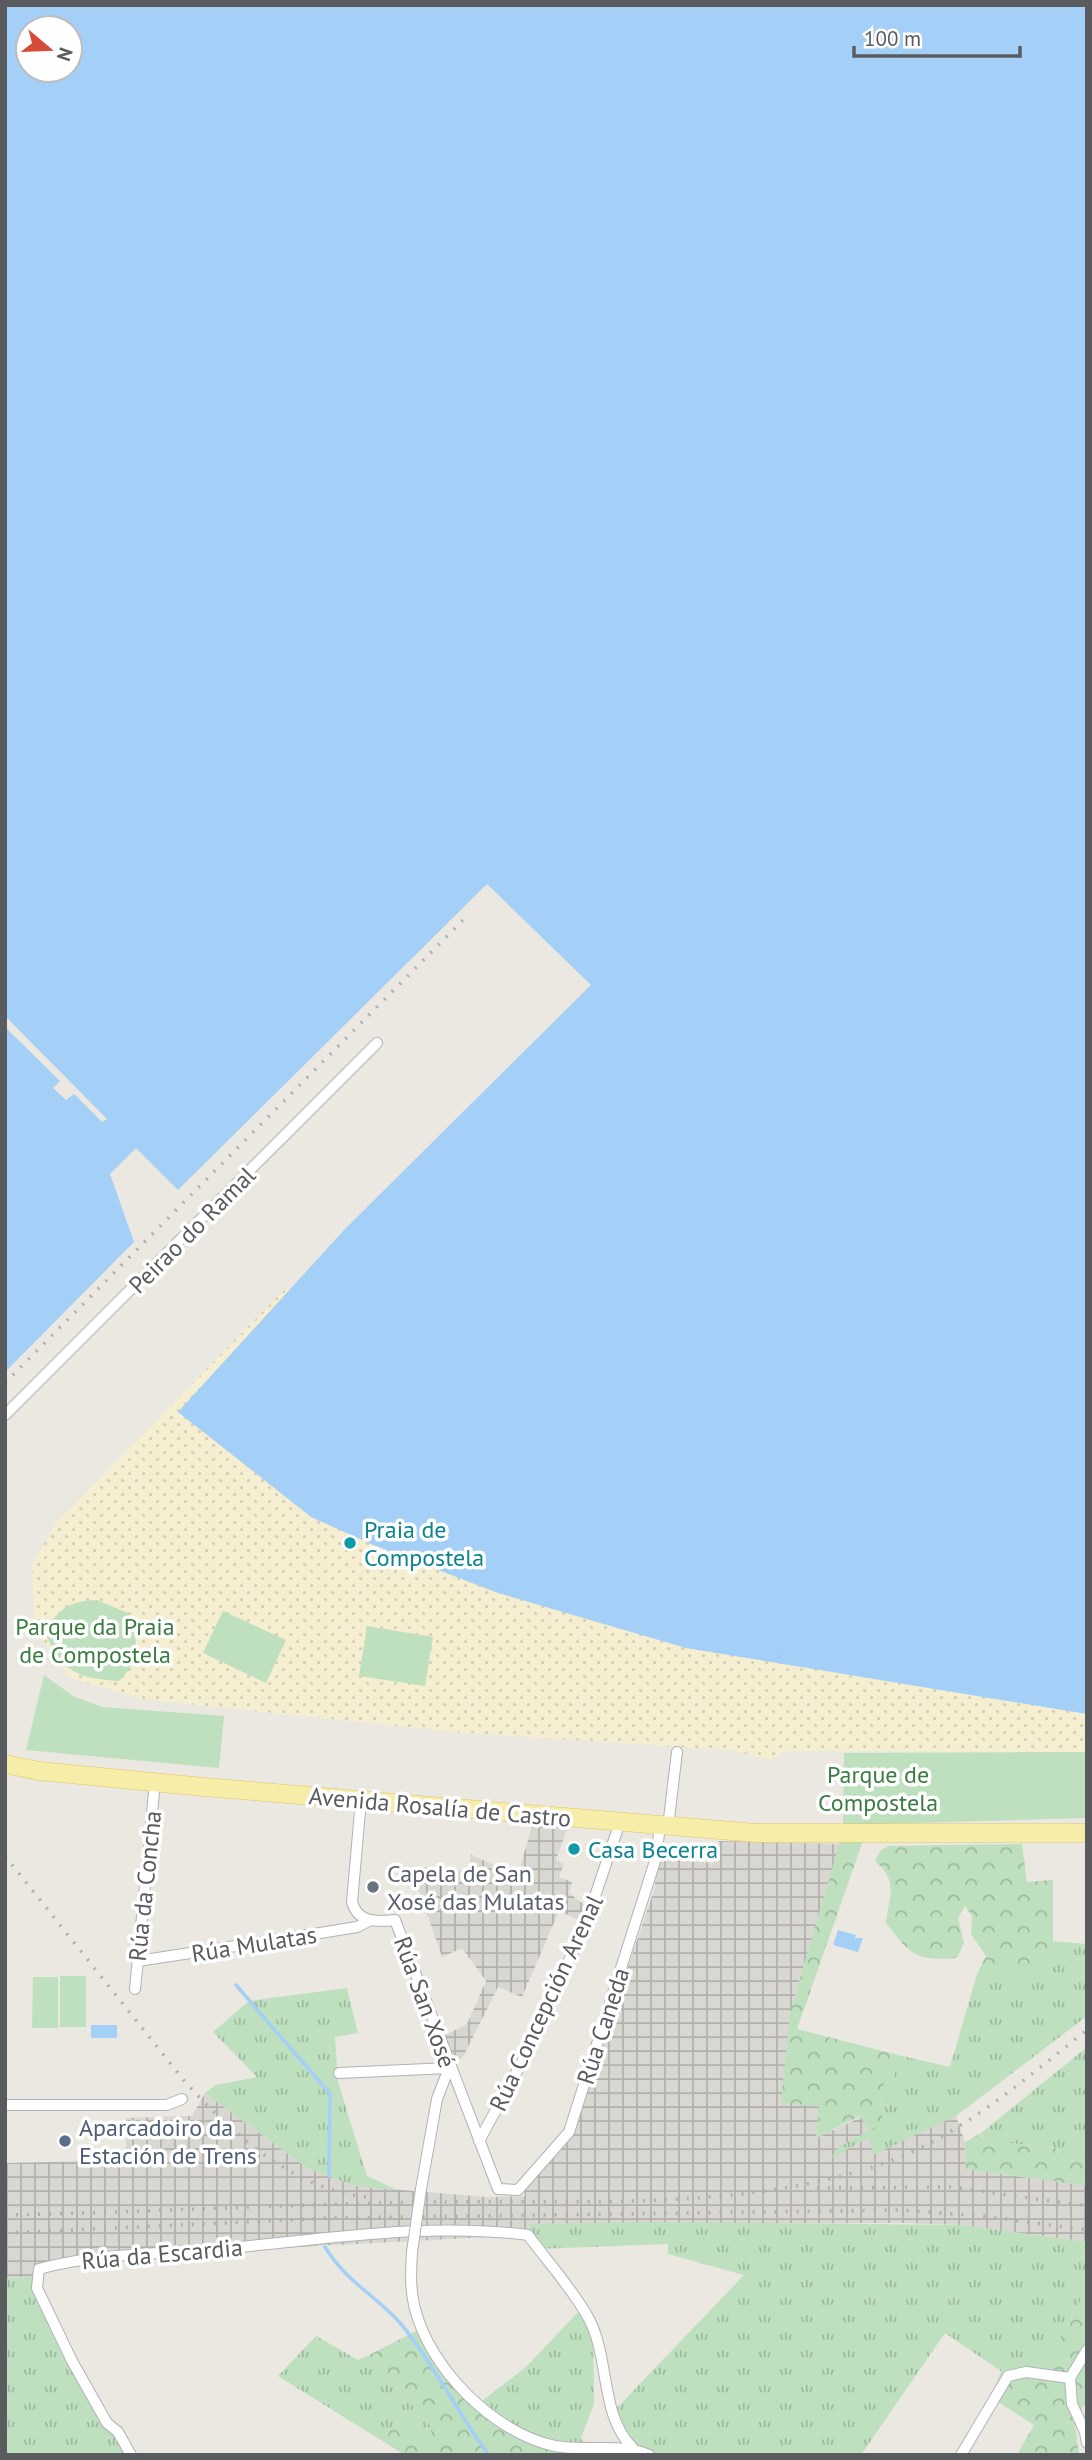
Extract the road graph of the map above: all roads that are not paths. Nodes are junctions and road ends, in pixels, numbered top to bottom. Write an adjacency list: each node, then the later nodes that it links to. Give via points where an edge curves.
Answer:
1 (377, 1043): 2 (street, Peirao do Ramal)
2 (5, 1415)
3 (677, 1752): 8 (street, Rúa Caneda)
4 (5, 1764): 5 (main road, Avenida Rosalía de Castro)
5 (155, 1782): 6 (main road, Avenida Rosalía de Castro); 11 (street, Rúa da Concha)
6 (361, 1800): 7 (main road, Avenida Rosalía de Castro); 10 (street, Rúa San Xosé, via 352,1902 357,1914)
7 (620, 1822): 8 (main road, Avenida Rosalía de Castro); 17 (street, Rúa Concepción Arenal, via 586,1923 529,2049)
8 (664, 1826): 9 (main road, Avenida Rosalía de Castro, via 810,1835); 18 (street, Rúa Caneda, via 569,2132 518,2190)
9 (1087, 1833)
10 (369, 1921): 11 (street, Rúa Mulatas, via 357,1927); 13 (street, Rúa San Xosé, via 395,1920)
11 (138, 1961): 12 (street, Rúa da Concha)
12 (135, 1989)
13 (449, 2068): 14 (street); 17 (street, Rúa San Xosé); 22 (street, bridge, via 437,2099 410,2283 432,2350 478,2404 522,2434 552,2445 592,2450)
14 (339, 2073)
15 (182, 2099): 16 (street, via 167,2105)
16 (5, 2105)
17 (479, 2141): 18 (street, Rúa San Xosé)
18 (498, 2189)
19 (1087, 2350): 20 (street)
20 (1070, 2378): 21 (street, via 1072,2404); 25 (street, via 1026,2372 1007,2376)
21 (1087, 2443)
22 (632, 2447): 23 (street, Rúa da Escardia, via 622,2437 612,2412 602,2350 588,2317 528,2235 497,2231 390,2234 143,2255 39,2269 37,2288 72,2361); 24 (street)
23 (131, 2455)
24 (649, 2455)
25 (961, 2455)

